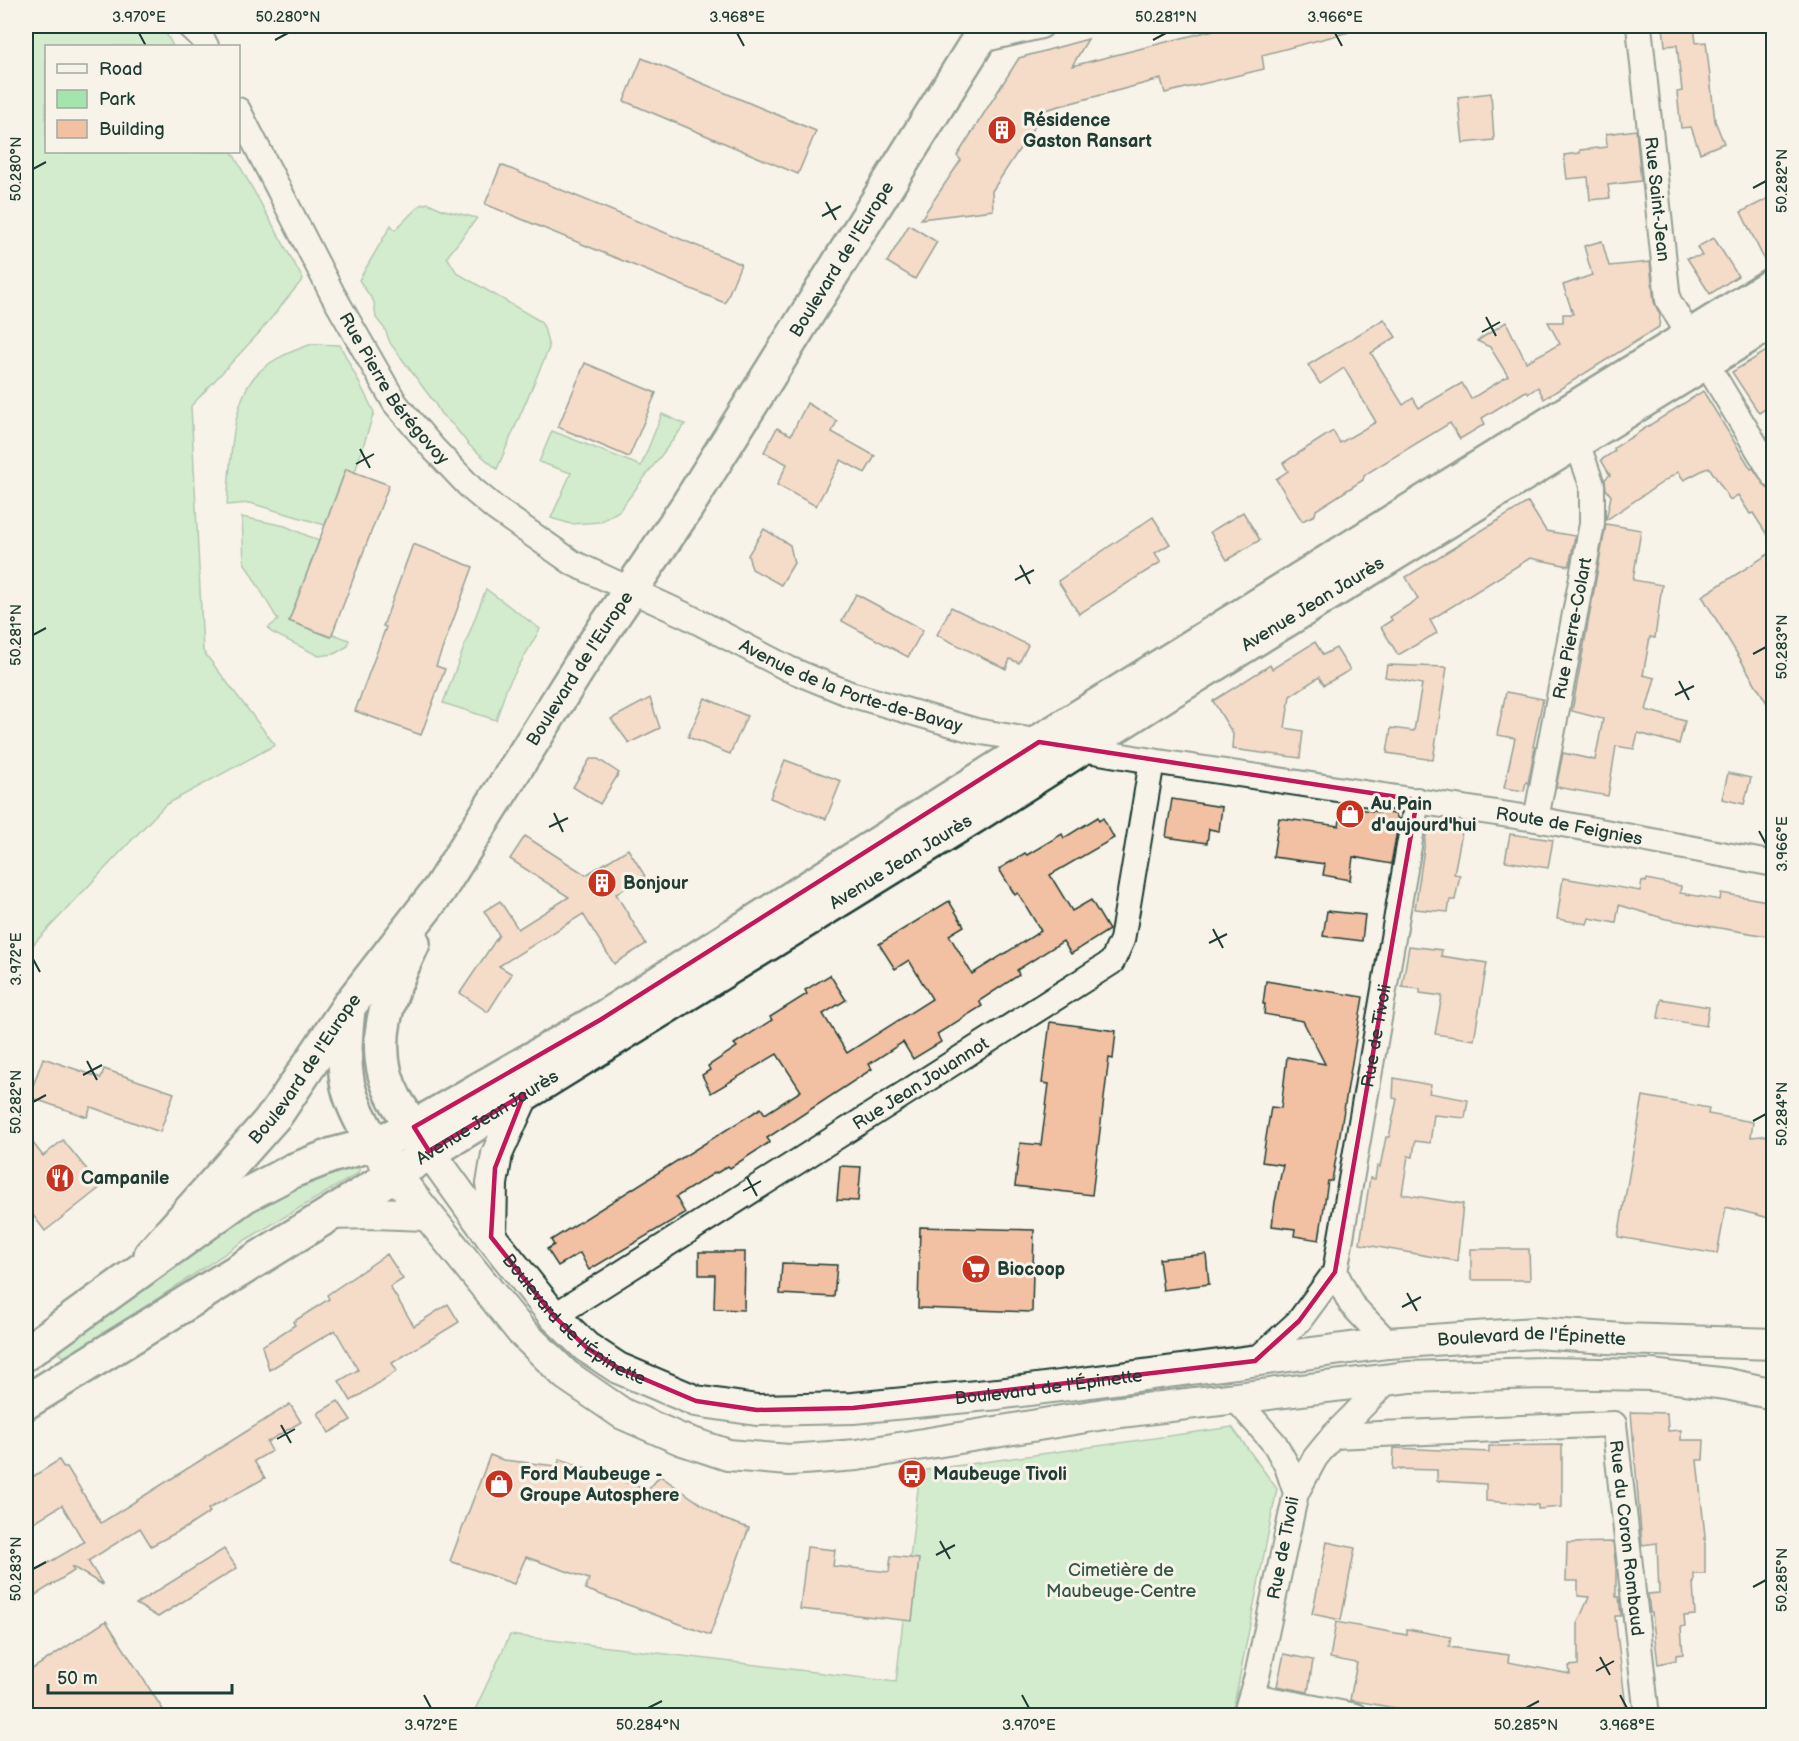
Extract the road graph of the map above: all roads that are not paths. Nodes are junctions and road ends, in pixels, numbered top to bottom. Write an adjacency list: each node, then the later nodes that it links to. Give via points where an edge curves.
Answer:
1 (1041, 26): 3 (street)
2 (1639, 26): 7 (street, Rue Saint-Jean, via 1668,300)
3 (982, 33): 10 (main road, Boulevard de l'Europe)
4 (240, 114): 10 (street, Rue Pierre Bérégovoy, via 333,295 395,403 472,489 496,509 573,563)
5 (1773, 284): 7 (main road, Avenue Jean Jaurès)
6 (1773, 320): 7 (main road, Avenue Jean Jaurès)
7 (1697, 350): 8 (main road, Avenue Jean Jaurès); 9 (street, Rue Saint-Jean); 11 (main road, Avenue Jean Jaurès)
8 (1576, 440): 12 (main road, Avenue Jean Jaurès); 15 (street, Rue Pierre-Colart, via 1592,485 1593,524)
9 (1773, 476)
10 (631, 590): 11 (street, Avenue de la Porte-de-Bavay, via 789,669 850,694 976,731); 17 (main road, Boulevard de l'Europe)
11 (1039, 742): 12 (street, Avenue de la Porte-de-Bavay); 20 (main road, Avenue Jean Jaurès, via 600,1020)
12 (1081, 749): 13 (street, Route de Feignies); 19 (main road, Avenue Jean Jaurès)
13 (1152, 761): 14 (street, Route de Feignies); 28 (street, Rue Jean Jouannot, via 1122,940 1112,962)
14 (1418, 800): 15 (street, Route de Feignies); 26 (street, Rue de Tivoli)
15 (1536, 819): 16 (street, Route de Feignies)
16 (1773, 864)
17 (439, 890): 18 (main road, Boulevard de l'Europe); 20 (main road, via 400,971 383,1018 381,1048 386,1074 394,1097)
18 (348, 1007): 21 (main road, via 346,1076); 27 (main road, Boulevard de l'Europe, via 277,1113)
19 (524, 1094): 20 (main road, Avenue Jean Jaurès); 25 (street, via 497,1154)
20 (421, 1139): 21 (main road, Avenue Jean Jaurès); 22 (main road, Avenue Jean Jaurès); 25 (street, Boulevard de l'Épinette)
21 (375, 1144): 22 (main road); 27 (main road, Avenue Jean Jaurès, via 292,1171 244,1197)
22 (394, 1173): 23 (main road, Avenue Jean Jaurès); 24 (street, Boulevard de l'Épinette)
23 (329, 1214): 24 (street); 36 (main road, Avenue Jean Jaurès)
24 (426, 1215): 35 (street, Boulevard de l'Épinette, via 521,1331 566,1375 623,1414 728,1455 789,1460 857,1455)
25 (491, 1237): 28 (street, Boulevard de l'Épinette)
26 (1335, 1272): 29 (street, via 1351,1304); 32 (street, Rue de Tivoli, via 1299,1321)
27 (128, 1280): 31 (main road, Avenue Jean Jaurès)
28 (554, 1316): 32 (street, Boulevard de l'Épinette, via 586,1347 618,1368 696,1401 757,1410 853,1408 998,1394)
29 (1388, 1343): 30 (street, Boulevard de l'Épinette, via 1535,1333); 32 (street, Boulevard de l'Épinette)
30 (1773, 1344)
31 (26, 1353)
32 (1256, 1360)
33 (1389, 1379): 34 (street, Boulevard de l'Épinette, via 1544,1372 1652,1375); 35 (street, Boulevard de l'Épinette); 37 (street)
34 (1773, 1394)
35 (1234, 1397): 38 (street, Rue de Tivoli, via 1275,1444)
36 (26, 1402)
37 (1333, 1436): 38 (street, via 1315,1458); 41 (street, Rue du Coron Rombaud, via 1614,1424)
38 (1296, 1493): 39 (street, Rue de Tivoli)
39 (1249, 1706): 40 (street)
40 (1356, 1716)
41 (1647, 1716)

